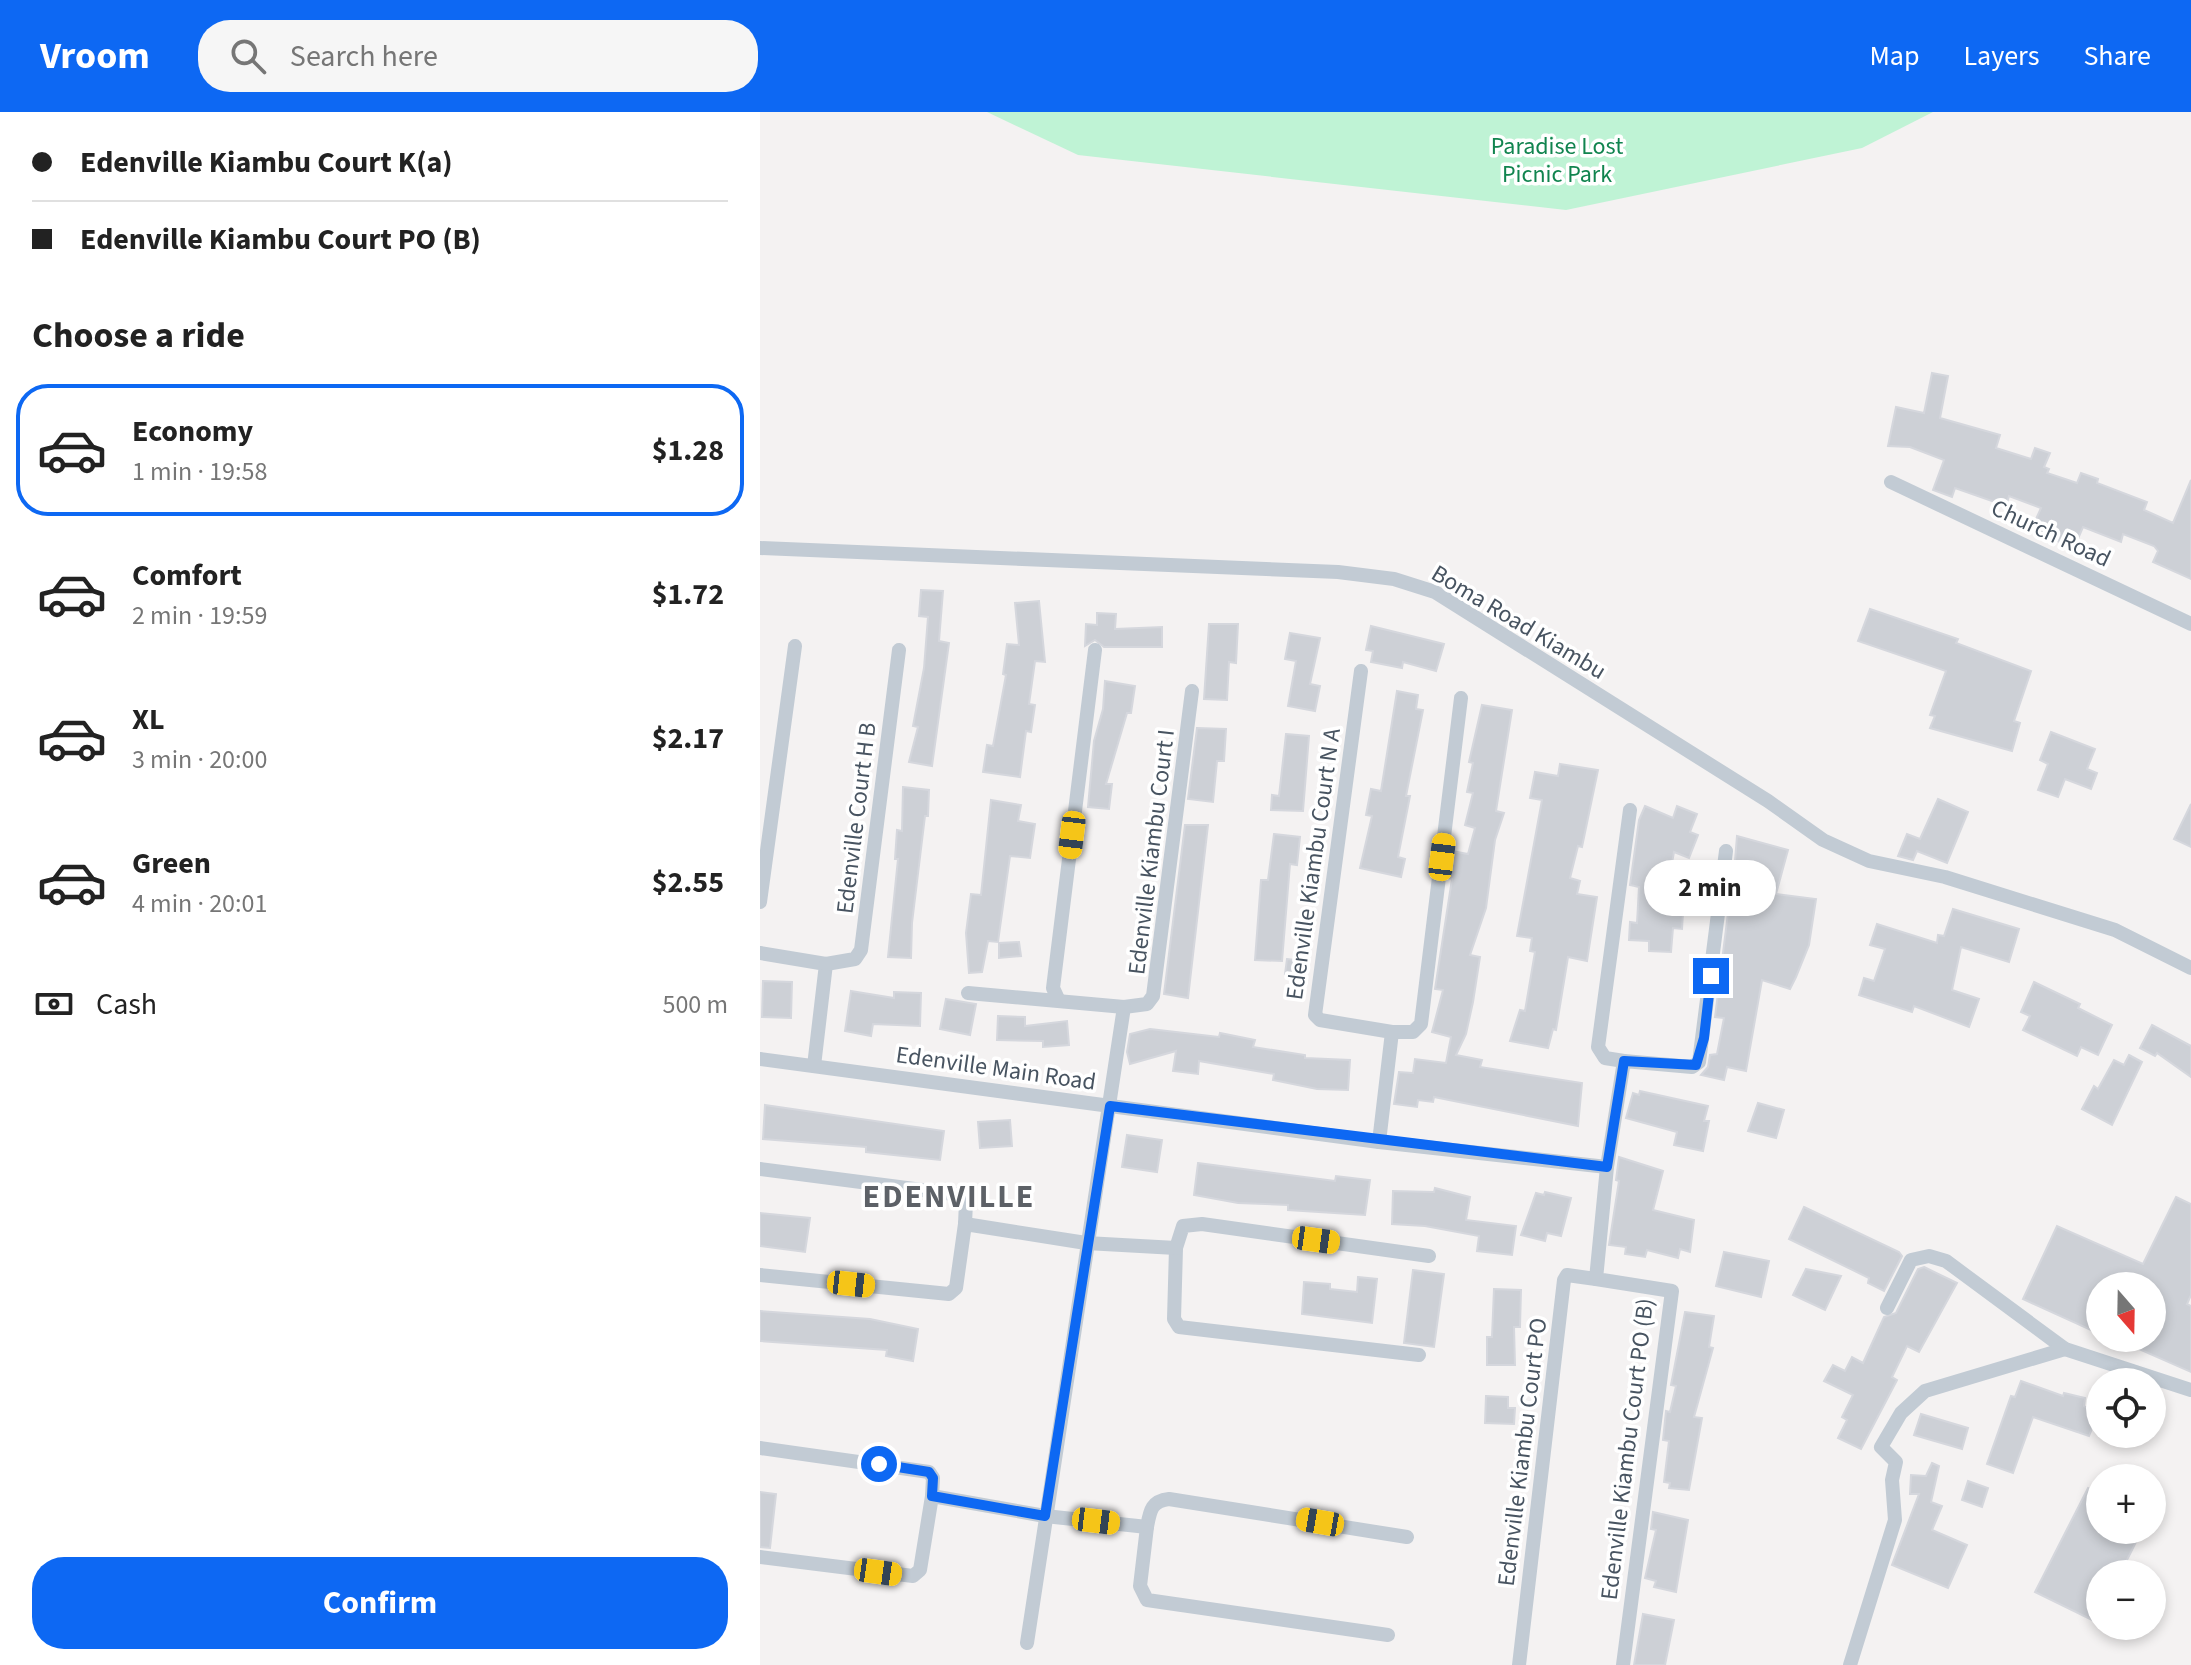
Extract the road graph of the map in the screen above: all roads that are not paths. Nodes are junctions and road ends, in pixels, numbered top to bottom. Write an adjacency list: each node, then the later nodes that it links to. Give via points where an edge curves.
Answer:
1 (1891, 482): 3 (street, Church Road)
2 (760, 548): 15 (street, Boma Road Kiambu, via 1338,572 1415,584 1823,840 1869,861 1945,877 2115,930)
3 (2191, 624)
4 (795, 646): 12 (street)
5 (899, 650): 14 (street, Edenville Court H B, via 861,950 855,959)
6 (1095, 650): 17 (street, via 1053,988)
7 (1361, 671): 19 (street, Edenville Kiambu Court N A, via 1315,1015)
8 (1192, 691): 18 (street, Edenville Kiambu Court I, via 1156,991 1147,1004)
9 (1461, 698): 19 (street, via 1421,1024 1413,1032)
10 (1630, 810): 21 (street, via 1598,1047 1605,1058)
11 (1726, 851): 21 (street, via 1699,1062 1692,1067)
12 (760, 902)
13 (760, 953): 14 (street)
14 (826, 964): 22 (street)
15 (2191, 968)
16 (968, 993): 17 (street, Edenville Kiambu Court I)
17 (1058, 999): 18 (street, Edenville Kiambu Court I)
18 (1124, 1007): 23 (street)
19 (1392, 1032): 24 (street)
20 (760, 1059): 22 (street, Edenville Main Road)
21 (1624, 1061): 25 (street)
22 (814, 1066): 23 (street, Edenville Main Road)
23 (1110, 1106): 24 (street, Edenville Main Road); 28 (street)
24 (1379, 1142): 25 (street, Edenville Main Road)
25 (1607, 1167): 32 (street)
26 (760, 1169): 27 (street, via 961,1195)
27 (965, 1224): 28 (street); 31 (street, via 956,1288 949,1294)
28 (1086, 1243): 29 (street); 39 (street)
29 (1176, 1248): 30 (street, via 1183,1226 1191,1223); 35 (street, via 1174,1319 1179,1327)
30 (1429, 1256)
31 (760, 1275)
32 (1596, 1279): 45 (street, Edenville Kiambu Court PO, via 1567,1275 1564,1280); 46 (street, Edenville Kiambu Court PO (B), via 1672,1291)
33 (1887, 1308): 34 (street, via 1911,1260 1929,1256 1946,1261)
34 (2065, 1349): 36 (street); 47 (street, via 1925,1391 1901,1413 1881,1447 1896,1462 1895,1520)
35 (1419, 1355)
36 (2191, 1390)
37 (760, 1448): 38 (street, via 929,1472)
38 (932, 1496): 39 (street); 42 (street, via 920,1570 913,1576)
39 (1045, 1516): 40 (street); 44 (street)
40 (1147, 1527): 41 (street, via 1154,1503 1169,1499); 43 (street, via 1140,1586 1147,1600)
41 (1407, 1537)
42 (760, 1557)
43 (1388, 1635)
44 (1027, 1643)
45 (1519, 1665)
46 (1623, 1665)
47 (1850, 1665)

